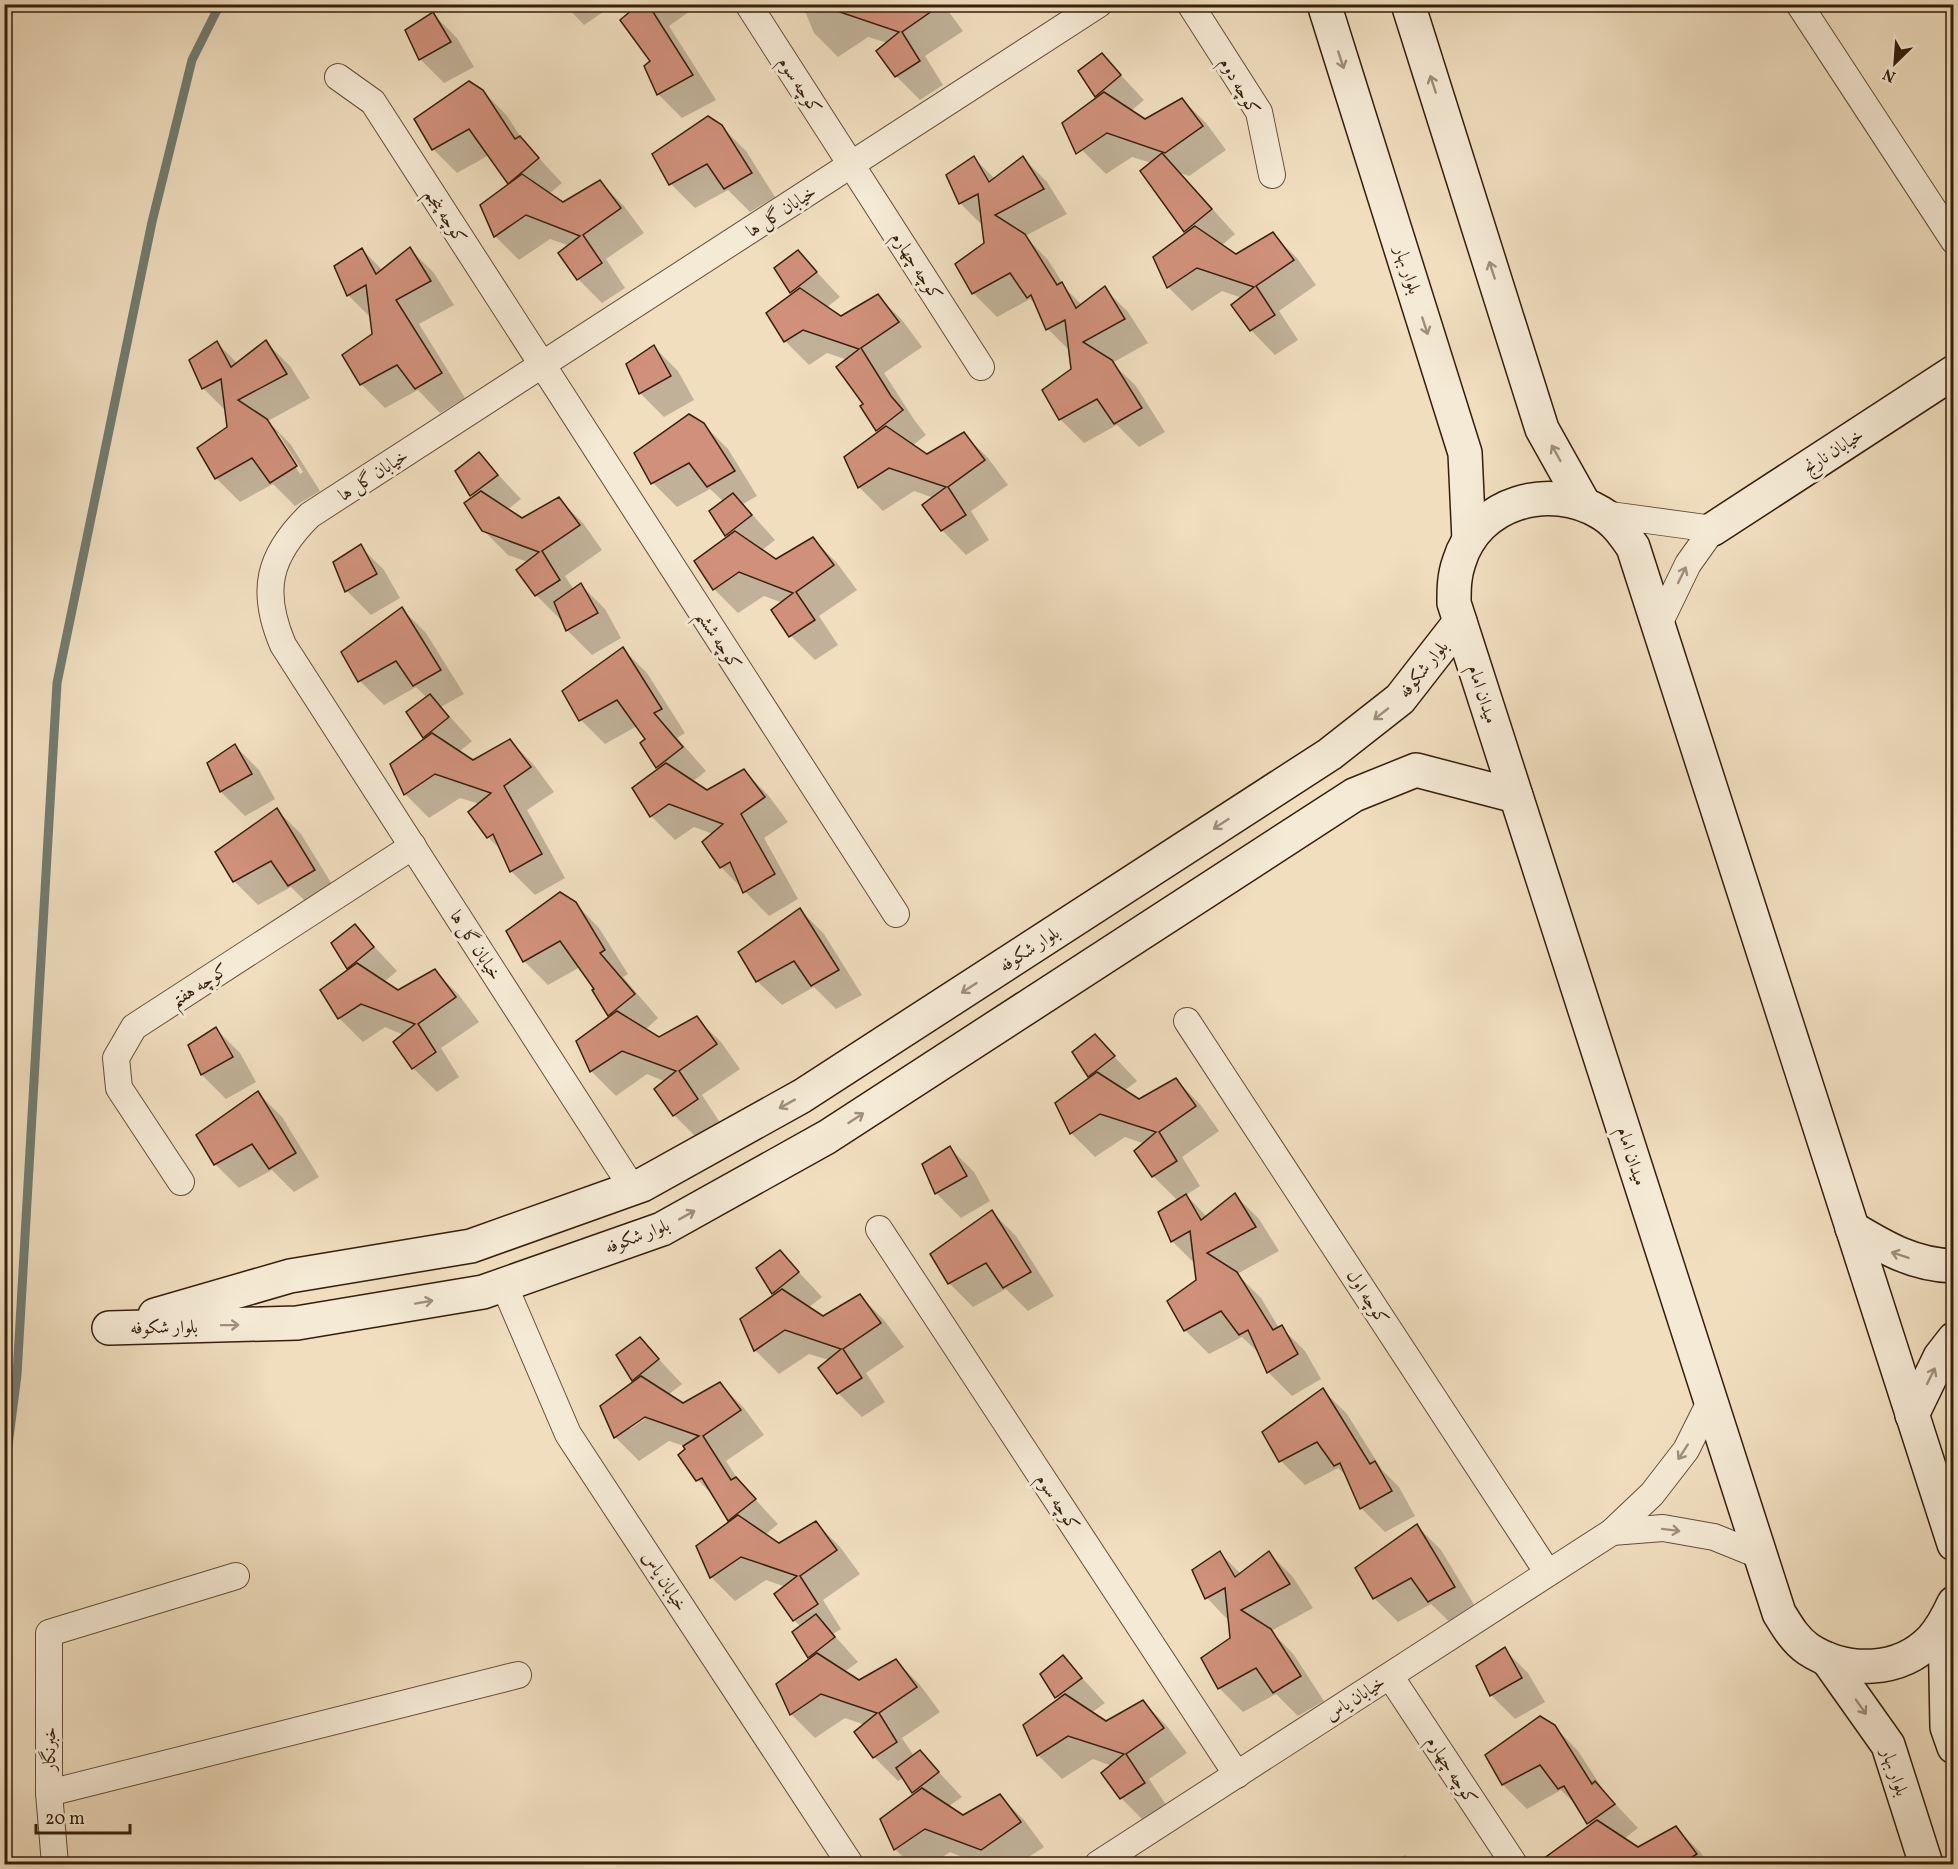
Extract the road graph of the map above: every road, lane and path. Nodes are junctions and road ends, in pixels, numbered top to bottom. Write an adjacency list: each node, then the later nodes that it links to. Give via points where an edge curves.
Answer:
1 (748, 4): 8 (street, کوچه سوم)
2 (1099, 4): 8 (street, خیابان گل ها)
3 (1190, 4): 9 (street, کوچه دوم, via 1259,112)
4 (1324, 4): 16 (street, بلوار بهار, one-way to 16, via 1465,453)
5 (1408, 4): 14 (street, one-way to 5, via 1542,429)
6 (1799, 4): 10 (street)
7 (338, 77): 11 (street, کوچه پنجم, via 373,102)
8 (852, 165): 11 (street, خیابان گل ها); 12 (street, کوچه چهارم)
9 (1272, 175)
10 (1953, 241)
11 (542, 365): 20 (street, خیابان گل ها, via 310,516 286,542 272,575 272,615 283,645); 21 (street, کوچه ششم)
12 (981, 367)
13 (1953, 372): 15 (street, خیابان نارنج)
14 (1594, 509): 15 (street); 16 (street, میدان امام, via 1563,499 1520,502 1500,511); 18 (street, via 1620,529 1633,547)
15 (1713, 529): 18 (street, one-way to 15, via 1688,564)
16 (1469, 540): 17 (street, میدان امام, via 1454,581 1454,603)
17 (1460, 622): 19 (street, میدان امام); 24 (street, بلوار شکوفه, one-way to 24, via 1400,699 1330,754 802,1096)
18 (1658, 626): 25 (street)
19 (1516, 796): 28 (street, بلوار شکوفه, one-way to 19, via 662,1229 827,1137 1354,795 1416,770); 30 (street, میدان امام)
20 (413, 846): 23 (street, کوچه هفتم, via 134,1027 116,1058 119,1088); 24 (street, خیابان گل ها)
21 (896, 914)
22 (1187, 1021): 35 (street, کوچه اول)
23 (181, 1182)
24 (633, 1188): 28 (street, بلوار شکوفه, one-way to 28, via 471,1246 290,1276 109,1328 297,1323 483,1292)
25 (1852, 1228): 27 (street, one-way to 25, via 1891,1252); 31 (street)
26 (879, 1229): 42 (street, کوچه سوم)
27 (1953, 1266)
28 (504, 1285): 45 (street, خیابان یاس, via 568,1434)
29 (1953, 1339): 31 (street, one-way to 29)
30 (1711, 1400): 32 (street, خیابان یاس, one-way to 32, via 1686,1450 1653,1494); 34 (street, میدان امام)
31 (1912, 1415): 33 (street)
32 (1612, 1532): 34 (street, one-way to 34, via 1663,1528 1714,1536); 35 (street, خیابان یاس)
33 (1953, 1544)
34 (1761, 1556): 38 (street, میدان امام, via 1785,1623 1807,1648)
35 (1548, 1573): 40 (street, خیابان یاس)
36 (236, 1576): 43 (street, خبرنگار, via 49,1633)
37 (1949, 1612): 38 (street, میدان امام, via 1931,1640 1893,1663 1871,1667); 41 (street, via 1947,1726)
38 (1827, 1659): 48 (street, بلوار بهار, one-way to 48, via 1888,1745)
39 (518, 1675): 43 (street)
40 (1390, 1676): 42 (street, خیابان یاس); 47 (street, کوچه چهارم)
41 (1953, 1747)
42 (1237, 1775): 46 (street, خیابان یاس)
43 (49, 1793): 44 (street, خبرنگار)
44 (55, 1864)
45 (850, 1864)
46 (1098, 1864)
47 (1512, 1864)
48 (1926, 1864)

